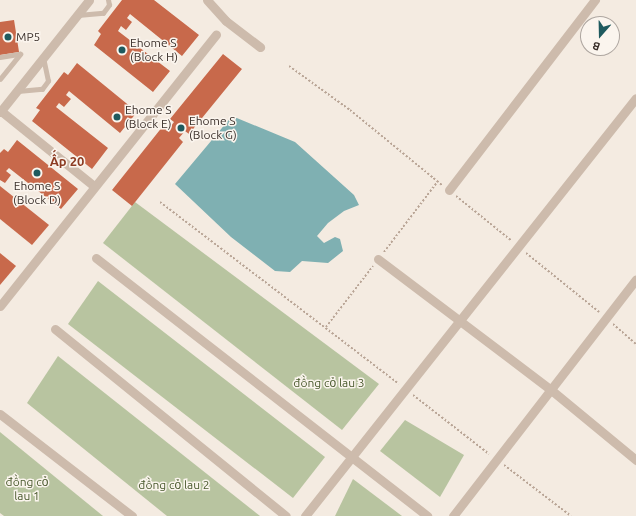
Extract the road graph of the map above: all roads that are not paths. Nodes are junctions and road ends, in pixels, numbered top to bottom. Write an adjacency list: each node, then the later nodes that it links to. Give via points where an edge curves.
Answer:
1 (89, 0): 5 (street)
2 (108, 0): 5 (lane, via 109,5 103,13)
3 (207, 0): 7 (street, via 226,21)
4 (595, 0): 15 (street)
5 (76, 16): 9 (street)
6 (216, 34): 14 (street)
7 (260, 47)
8 (0, 57): 10 (lane, via 20,54)
9 (43, 57): 11 (street); 11 (lane, via 48,81 42,89)
10 (0, 79)
11 (17, 91): 13 (street)
12 (636, 98): 20 (street)
13 (0, 111): 14 (street)
14 (94, 186): 19 (street)
15 (449, 190)
16 (96, 258): 24 (street)
17 (378, 259): 20 (street)
18 (636, 279): 22 (street)
19 (0, 306)
20 (460, 321): 22 (street); 24 (street)
21 (54, 329): 27 (street)
22 (550, 390): 25 (street); 30 (street)
23 (0, 414): 26 (street)
24 (351, 457): 28 (street); 29 (street)
25 (636, 460)
26 (132, 516)
27 (286, 516)
28 (305, 516)
29 (427, 516)
30 (453, 516)

